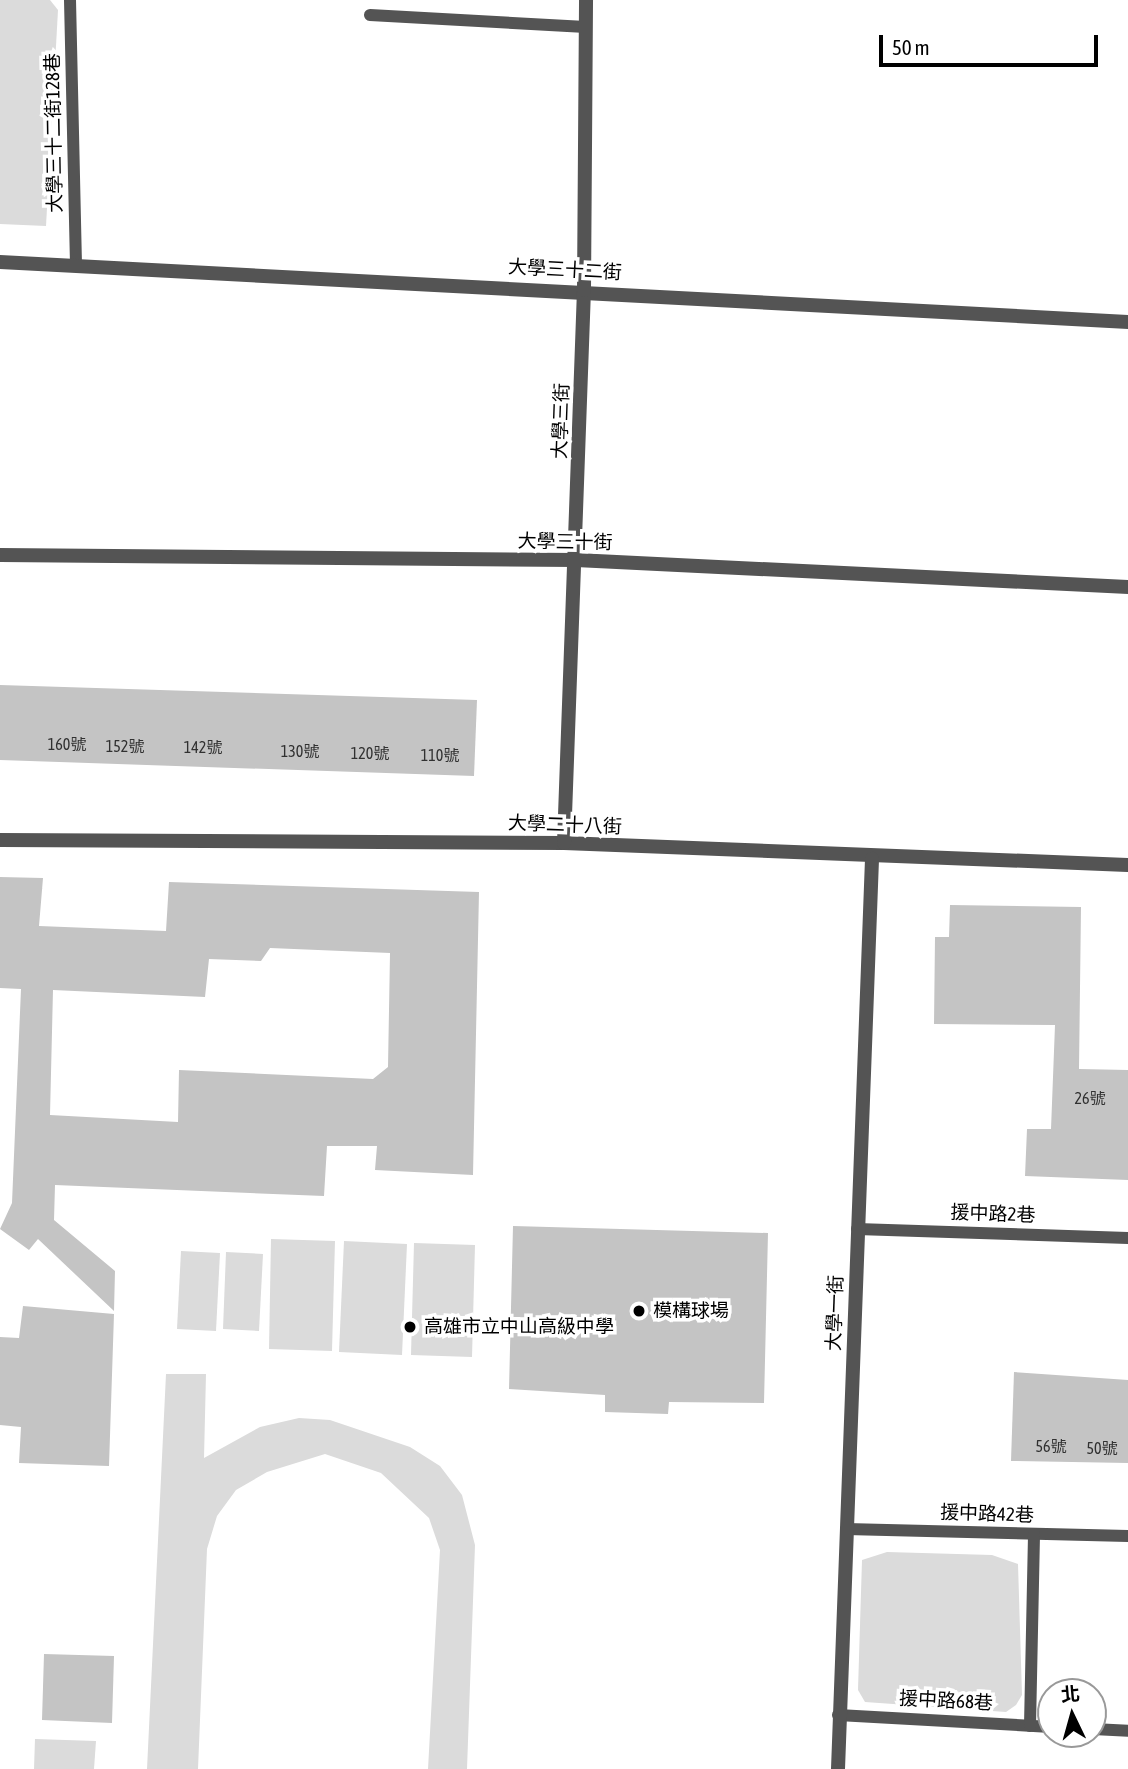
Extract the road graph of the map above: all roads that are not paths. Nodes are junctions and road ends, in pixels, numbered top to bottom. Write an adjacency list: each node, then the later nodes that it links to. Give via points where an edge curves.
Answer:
1 (70, 0): 6 (lane, 大學三十二街128巷)
2 (586, 0): 4 (street, 大學三街)
3 (370, 15): 4 (lane)
4 (586, 27): 7 (street, 大學三街)
5 (0, 262): 6 (street, 大學三十二街)
6 (76, 266): 7 (street, 大學三十二街)
7 (584, 290): 8 (street, 大學三十二街); 10 (street, 大學三街)
8 (1128, 322)
9 (0, 555): 10 (street, 大學三十街)
10 (576, 560): 11 (street, 大學三十街); 13 (street, 大學三街)
11 (1128, 587)
12 (0, 839): 13 (street, 大學二十八街)
13 (564, 843): 14 (street, 大學二十八街)
14 (872, 859): 15 (street, 大學二十八街); 16 (street, 大學一街)
15 (1128, 864)
16 (858, 1229): 17 (lane, 援中路2巷); 18 (street, 大學一街)
17 (1128, 1238)
18 (846, 1529): 19 (lane, 援中路42巷); 21 (street, 大學一街)
19 (1034, 1534): 20 (lane, 援中路42巷); 22 (lane)
20 (1128, 1536)
21 (838, 1715): 22 (lane, 援中路68巷); 26 (street, 大學一街)
22 (1030, 1726): 23 (lane, 援中路68巷)
23 (1037, 1726)
24 (1107, 1730): 25 (lane)
25 (1128, 1731)
26 (838, 1769)

